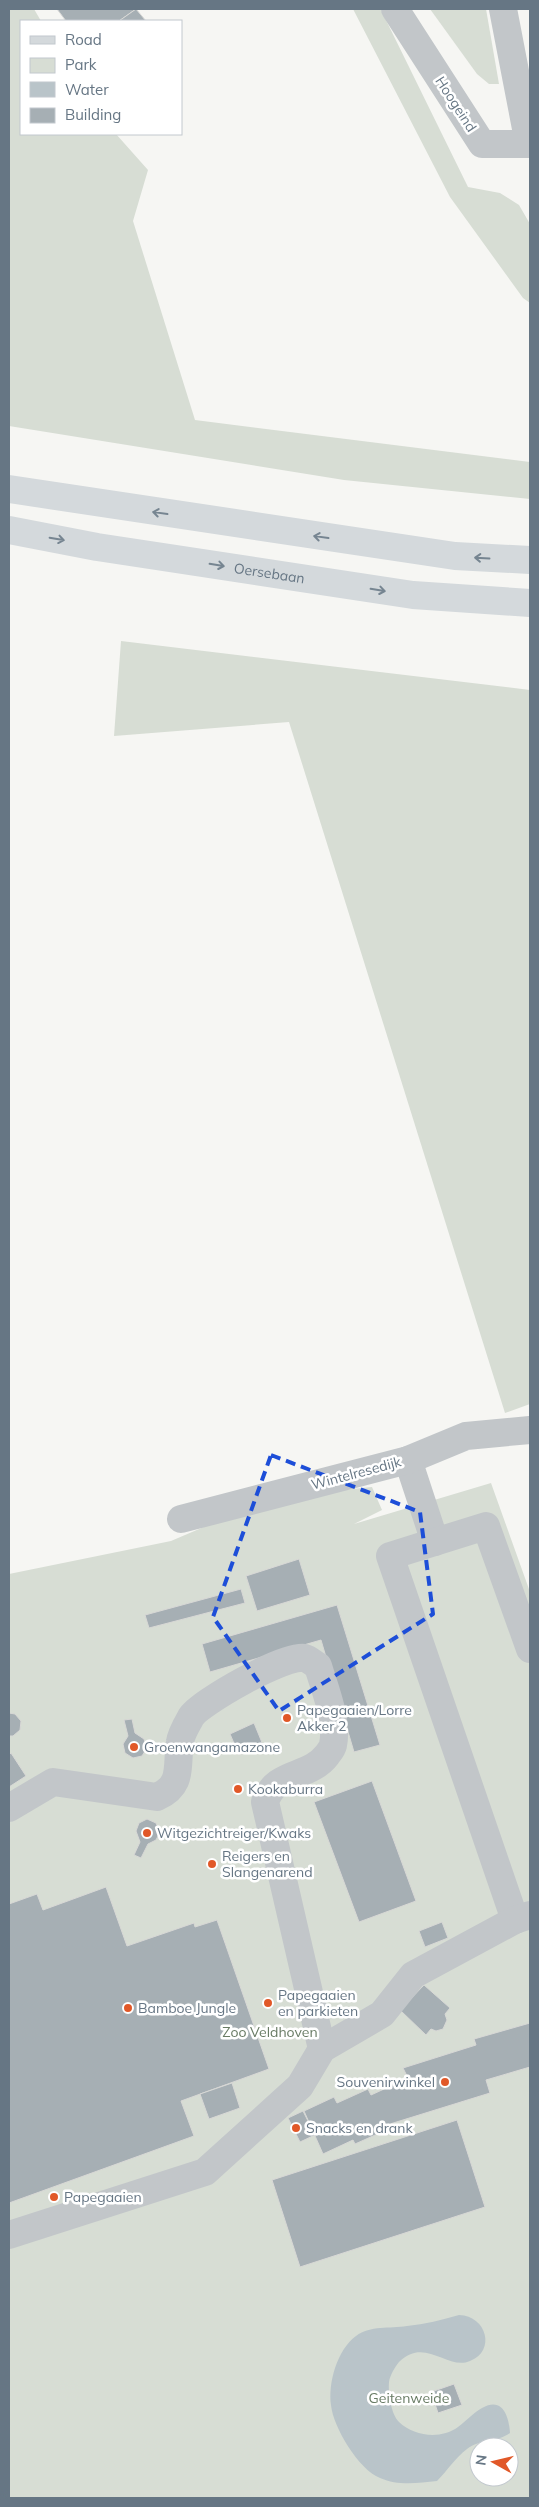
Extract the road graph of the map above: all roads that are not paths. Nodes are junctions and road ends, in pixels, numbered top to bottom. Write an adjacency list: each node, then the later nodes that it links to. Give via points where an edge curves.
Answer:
1 (395, 9): 2 (street, Hoogeind, via 482,144 529,144)
2 (502, 9)
3 (9, 489): 5 (main road, one-way to 3, via 455,556)
4 (9, 530): 6 (main road, Oersebaan, one-way to 6, via 412,595)
5 (530, 560)
6 (530, 603)
7 (530, 1430): 8 (street, Wintelresedijk, via 466,1436)
8 (408, 1460): 9 (street, Wintelresedijk); 10 (street)
9 (181, 1519)
10 (435, 1542): 11 (street, via 486,1526); 13 (street, via 390,1556)
11 (530, 1649)
12 (9, 1808): 14 (street, via 52,1782 157,1797 166,1793 177,1781 180,1740 192,1715 258,1671 281,1662 304,1658 318,1666 332,1716 333,1746 320,1764 278,1782 268,1791 265,1802)
13 (523, 1918): 14 (street, via 414,1975 382,2014)
14 (322, 2049): 15 (street, via 300,2086 205,2172)
15 (9, 2234)

